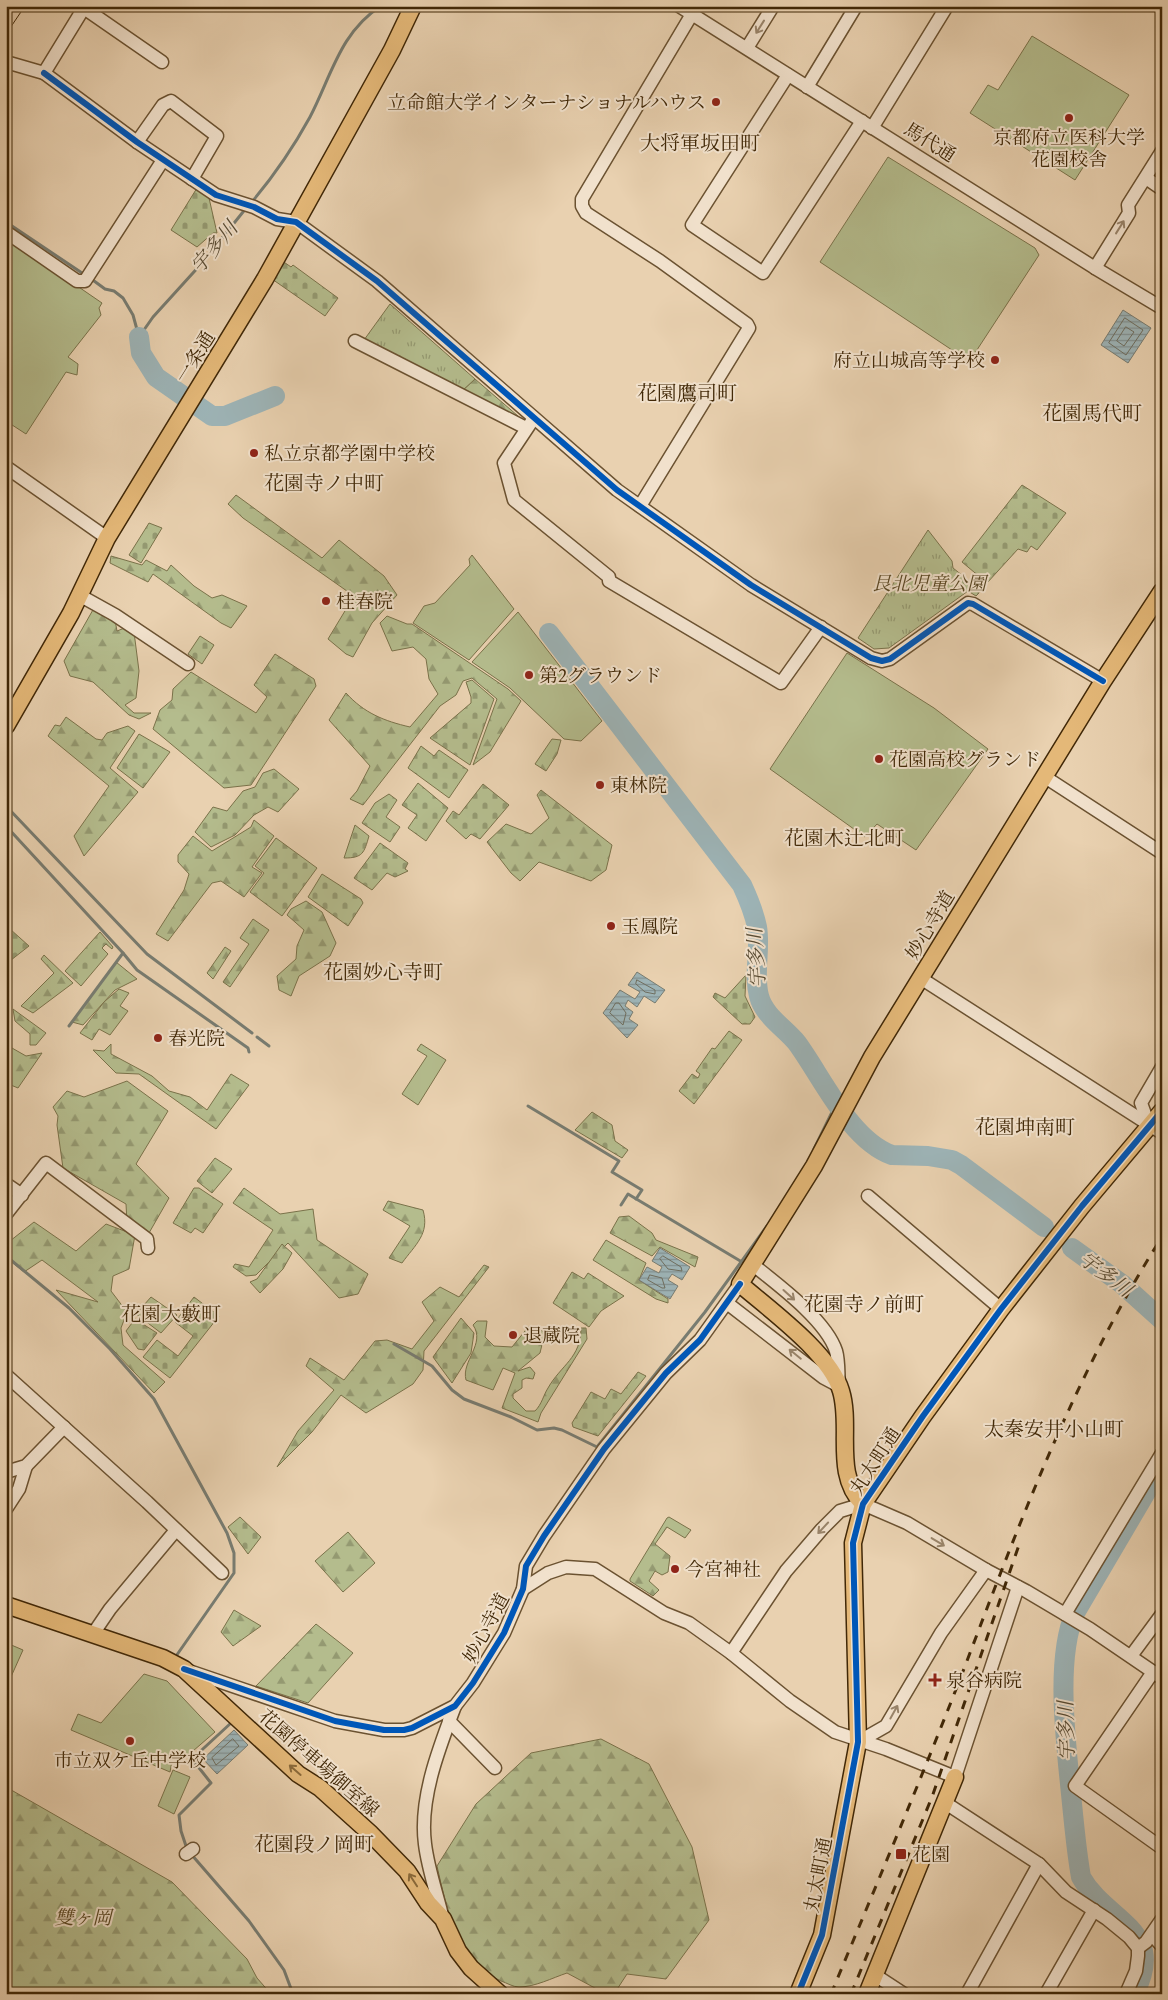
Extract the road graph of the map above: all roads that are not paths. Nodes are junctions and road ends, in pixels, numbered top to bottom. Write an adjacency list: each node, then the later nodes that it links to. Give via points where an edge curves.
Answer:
1 (413, 6): 20 (main road, 一条通)
2 (773, 6): 7 (street, one-way to 7)
3 (856, 6): 12 (street)
4 (947, 6): 13 (street)
5 (84, 7): 9 (street); 10 (street)
6 (686, 9): 7 (street, 馬代通); 28 (street, via 582,198 582,206 586,213 660,261 749,328)
7 (747, 48): 11 (street, 馬代通)
8 (6, 62): 10 (street)
9 (162, 62)
10 (44, 73): 14 (street)
11 (788, 75): 12 (street, 馬代通); 13 (street, via 692,225 763,273)
12 (807, 87): 13 (street, 馬代通)
13 (867, 124): 22 (street, 馬代通)
14 (137, 142): 16 (street); 18 (street, via 163,105 171,101 217,136)
15 (1162, 151): 17 (street)
16 (163, 160): 18 (street); 21 (street, via 88,277 77,281)
17 (1146, 178): 19 (street); 22 (street, one-way to 17, via 1129,213 1128,205)
18 (192, 179): 20 (street, via 216,195 277,219)
19 (1162, 189)
20 (296, 222): 25 (street, via 377,281); 29 (main road, 一条通, via 231,337)
21 (6, 232)
22 (1094, 268): 23 (street, 馬代通)
23 (1162, 308)
24 (355, 341): 26 (street)
25 (534, 418): 26 (street); 28 (street)
26 (526, 428): 32 (street, via 504,463 514,500 610,581 781,683)
27 (6, 467): 29 (street)
28 (640, 506): 32 (street, via 751,585)
29 (107, 538): 31 (main road, 一条通)
30 (1162, 591): 34 (main road, 妙心寺道)
31 (80, 595): 33 (street); 35 (main road, 一条通)
32 (821, 627): 34 (street, via 871,658 886,661 968,603)
33 (188, 664)
34 (1103, 681): 36 (main road, 妙心寺道)
35 (6, 726)
36 (1045, 777): 37 (street); 38 (main road, 妙心寺道)
37 (1162, 853)
38 (922, 979): 41 (street); 47 (main road, 妙心寺道, via 865,1070 814,1166)
39 (1162, 1067): 41 (street, via 1141,1103)
40 (1162, 1111): 41 (main road, 丸太町通)
41 (1155, 1129): 50 (main road, 丸太町通)
42 (6, 1184): 43 (street)
43 (22, 1195): 45 (street); 46 (street, via 46,1163 147,1239)
44 (868, 1196): 50 (street)
45 (6, 1214)
46 (148, 1248)
47 (752, 1264): 48 (main road, 妙心寺道); 52 (street, one-way to 52, via 809,1312 828,1336 836,1351)
48 (740, 1284): 49 (street, 妙心寺道); 52 (main road, via 830,1367)
49 (727, 1303): 52 (street, one-way to 49, via 824,1378); 63 (street, 妙心寺道, via 700,1340 666,1373 595,1461 526,1566)
50 (1001, 1309): 57 (main road, 丸太町通)
51 (6, 1375): 53 (street)
52 (839, 1386): 57 (main road, via 849,1478 858,1500)
53 (64, 1427): 55 (street); 59 (street)
54 (1162, 1453): 66 (street)
55 (26, 1466): 56 (street); 58 (street, via 19,1489)
56 (6, 1472)
57 (863, 1504): 60 (street, one-way to 60, via 896,1518); 68 (street, one-way to 68, via 840,1510 822,1529 786,1571); 74 (main road, 丸太町通, via 853,1543)
58 (6, 1508)
59 (176, 1530): 61 (street); 67 (street)
60 (986, 1570): 62 (street); 74 (street, one-way to 60, via 886,1726 937,1640)
61 (222, 1574)
62 (1018, 1587): 66 (street); 76 (street)
63 (523, 1589): 68 (street, via 548,1573 566,1567 595,1569 664,1613 689,1623); 72 (street, 妙心寺道, via 504,1633)
64 (6, 1605): 67 (main road, 花園停車場御室線)
65 (1162, 1614): 69 (street)
66 (1069, 1617): 69 (street)
67 (93, 1634): 70 (main road, 花園停車場御室線)
68 (731, 1652): 74 (street, via 790,1701 835,1732)
69 (1131, 1656): 71 (street)
70 (175, 1664): 72 (street, 妙心寺道, via 335,1720 384,1730 412,1728); 81 (main road, 花園停車場御室線, one-way to 70, via 407,1871 371,1834 320,1788 298,1774)
71 (1158, 1675): 78 (street, via 1075,1786)
72 (455, 1706): 73 (street)
73 (449, 1721): 75 (street); 81 (street, via 429,1791 424,1832)
74 (858, 1742): 76 (street, via 886,1749); 87 (main road, 丸太町通, via 823,1928)
75 (495, 1768)
76 (955, 1777): 77 (main road)
77 (944, 1802): 79 (street); 85 (main road)
78 (1162, 1848)
79 (1039, 1864): 80 (street, via 1066,1892); 90 (street)
80 (1094, 1910): 83 (street); 91 (street)
81 (443, 1919): 86 (main road, 花園停車場御室線, via 458,1951 471,1968)
82 (1162, 1919): 83 (street)
83 (1145, 1941): 84 (street); 92 (street)
84 (1162, 1946)
85 (874, 1975): 88 (main road); 89 (street)
86 (500, 1994)
87 (798, 1994)
88 (867, 1994)
89 (904, 1994)
90 (967, 1994)
91 (1046, 1994)
92 (1126, 1994)

